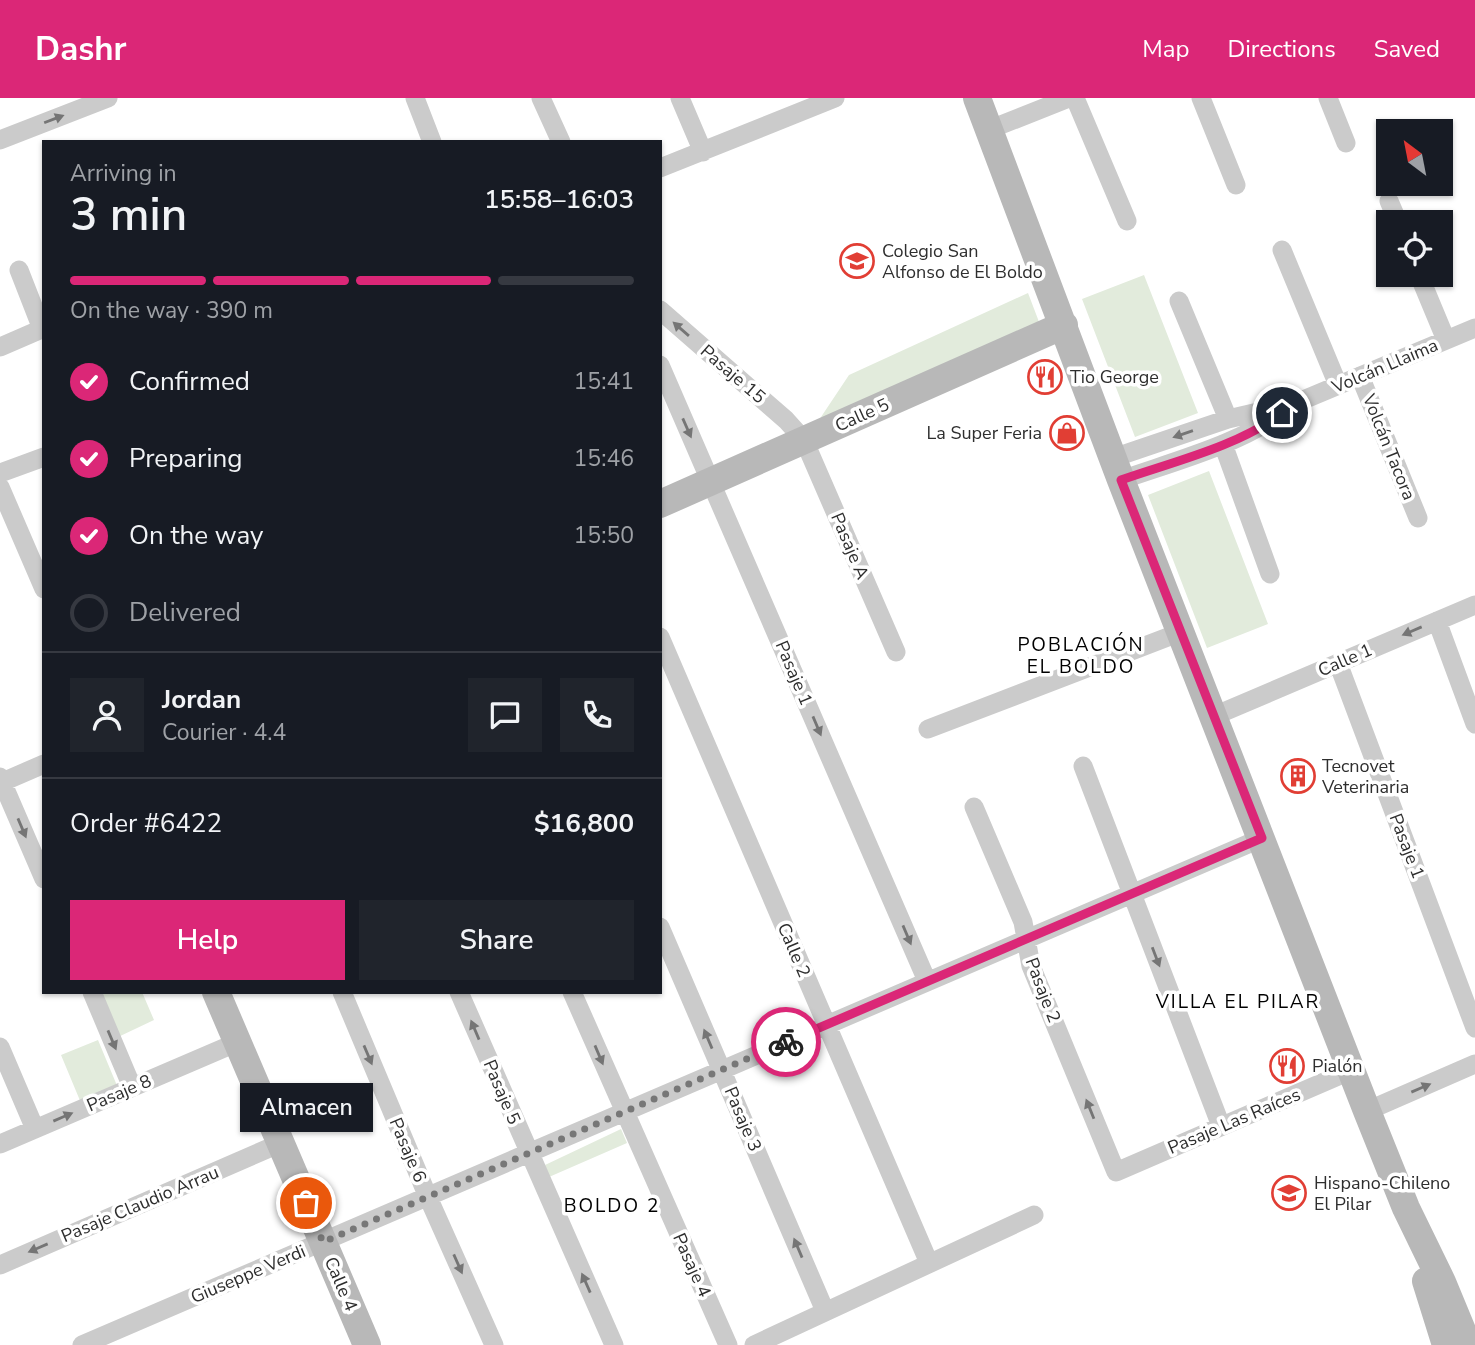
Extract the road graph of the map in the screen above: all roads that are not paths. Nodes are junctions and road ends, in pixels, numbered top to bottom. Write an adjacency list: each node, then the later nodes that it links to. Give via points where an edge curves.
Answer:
1 (108, 98): 12 (street, one-way to 1)
2 (415, 98): 13 (street)
3 (541, 98): 14 (street)
4 (680, 98): 16 (street)
5 (976, 98): 11 (main road)
6 (1069, 98): 11 (street)
7 (1075, 98): 21 (street)
8 (1201, 98): 18 (street)
9 (1328, 98): 15 (street)
10 (827, 100): 16 (street)
11 (988, 130): 27 (main road)
12 (0, 140)
13 (431, 140)
14 (560, 140)
15 (1346, 143)
16 (703, 152): 17 (street)
17 (662, 167)
18 (1236, 185)
19 (1389, 201): 20 (street)
20 (1393, 210)
21 (1127, 221)
22 (1282, 250): 35 (street)
23 (19, 270): 28 (street)
24 (1424, 287): 31 (street)
25 (1179, 301): 37 (street)
26 (662, 312): 38 (street, Pasaje 15, one-way to 26)
27 (1064, 326): 38 (main road, Calle 5); 41 (main road)
28 (42, 327)
29 (1475, 328): 31 (street, Volcán Llaima)
30 (42, 329): 32 (street)
31 (1446, 340): 34 (street, Volcán Llaima)
32 (0, 347)
33 (662, 370): 43 (street, Pasaje 1, one-way to 43)
34 (1360, 376): 35 (street, Volcán Llaima); 46 (street, Volcán Tacora)
35 (1338, 385): 36 (street, Volcán Llaima)
36 (1296, 403): 37 (street, Volcán Llaima); 39 (street, Volcán Llaima, via 1268,424)
37 (1228, 418): 41 (street, Volcán Llaima, one-way to 41)
38 (804, 440): 43 (main road, Calle 5); 53 (street, Pasaje A)
39 (1223, 444): 41 (street, Volcán Llaima); 47 (street)
40 (42, 458): 42 (street)
41 (1117, 469): 51 (main road)
42 (0, 473)
43 (711, 481): 45 (main road, Calle 5); 67 (street, Pasaje 1, one-way to 67)
44 (0, 486): 48 (street)
45 (662, 503)
46 (1419, 518)
47 (1270, 574)
48 (42, 584)
49 (1475, 605): 50 (street, Calle 1)
50 (1437, 621): 54 (street, Calle 1, one-way to 54); 56 (street)
51 (1181, 632): 55 (main road); 57 (street)
52 (662, 642): 73 (street, Calle 2)
53 (896, 652)
54 (1338, 663): 55 (street, Calle 1); 74 (street, Pasaje 1)
55 (1214, 716): 62 (main road)
56 (1475, 724)
57 (928, 729)
58 (42, 765): 60 (street)
59 (1083, 766): 64 (street)
60 (1, 780): 63 (street, one-way to 63)
61 (974, 807): 66 (street, Pasaje 2, via 1023,922)
62 (1262, 838): 64 (street, Giuseppe Verdi); 79 (main road)
63 (42, 875)
64 (1131, 894): 66 (street, Giuseppe Verdi); 83 (street, one-way to 83)
65 (662, 931): 78 (street, Pasaje 3, one-way to 65)
66 (1025, 939): 67 (street, Giuseppe Verdi); 88 (street, Pasaje 2, one-way to 66, via 1031,966)
67 (927, 981): 73 (street, Giuseppe Verdi)
68 (93, 994): 80 (street, one-way to 80)
69 (217, 994): 75 (main road, Calle 4)
70 (343, 994): 89 (street, Pasaje 6, one-way to 89)
71 (460, 994): 87 (street, Pasaje 5, one-way to 71)
72 (573, 994): 82 (street, Pasaje 4, one-way to 82)
73 (826, 1025): 78 (street, Giuseppe Verdi); 93 (street, Calle 2)
74 (1475, 1028)
75 (238, 1042): 80 (street, Pasaje 8); 85 (main road, Calle 4)
76 (0, 1047): 84 (street)
77 (1475, 1065): 81 (street, one-way to 77)
78 (722, 1070): 82 (street, Giuseppe Verdi); 95 (street, Pasaje 3, one-way to 78)
79 (1352, 1070): 81 (main road); 83 (street, Pasaje Las Raíces)
80 (132, 1087): 84 (street, Pasaje 8, one-way to 80)
81 (1367, 1111): 90 (main road)
82 (624, 1112): 87 (street, Giuseppe Verdi); 100 (street, Pasaje 4)
83 (1221, 1126): 88 (street, Pasaje Las Raíces)
84 (35, 1129): 86 (street, Pasaje 8)
85 (281, 1143): 92 (main road, Calle 4); 94 (street, Pasaje Claudio Arrau, one-way to 94)
86 (0, 1144)
87 (528, 1153): 89 (street, Giuseppe Verdi); 99 (street, Pasaje 5, one-way to 87)
88 (1116, 1172)
89 (428, 1197): 92 (street, Giuseppe Verdi); 98 (street, Pasaje 6, one-way to 98)
90 (1406, 1208): 102 (main road); 103 (main road)
91 (1034, 1214): 93 (street)
92 (323, 1242): 96 (street, Giuseppe Verdi); 97 (main road, Calle 4)
93 (929, 1263): 95 (street)
94 (0, 1265)
95 (825, 1311): 101 (street)
96 (82, 1345)
97 (367, 1345)
98 (494, 1345)
99 (614, 1345)
100 (728, 1345)
101 (754, 1345)
102 (1446, 1345)
103 (1468, 1345)

